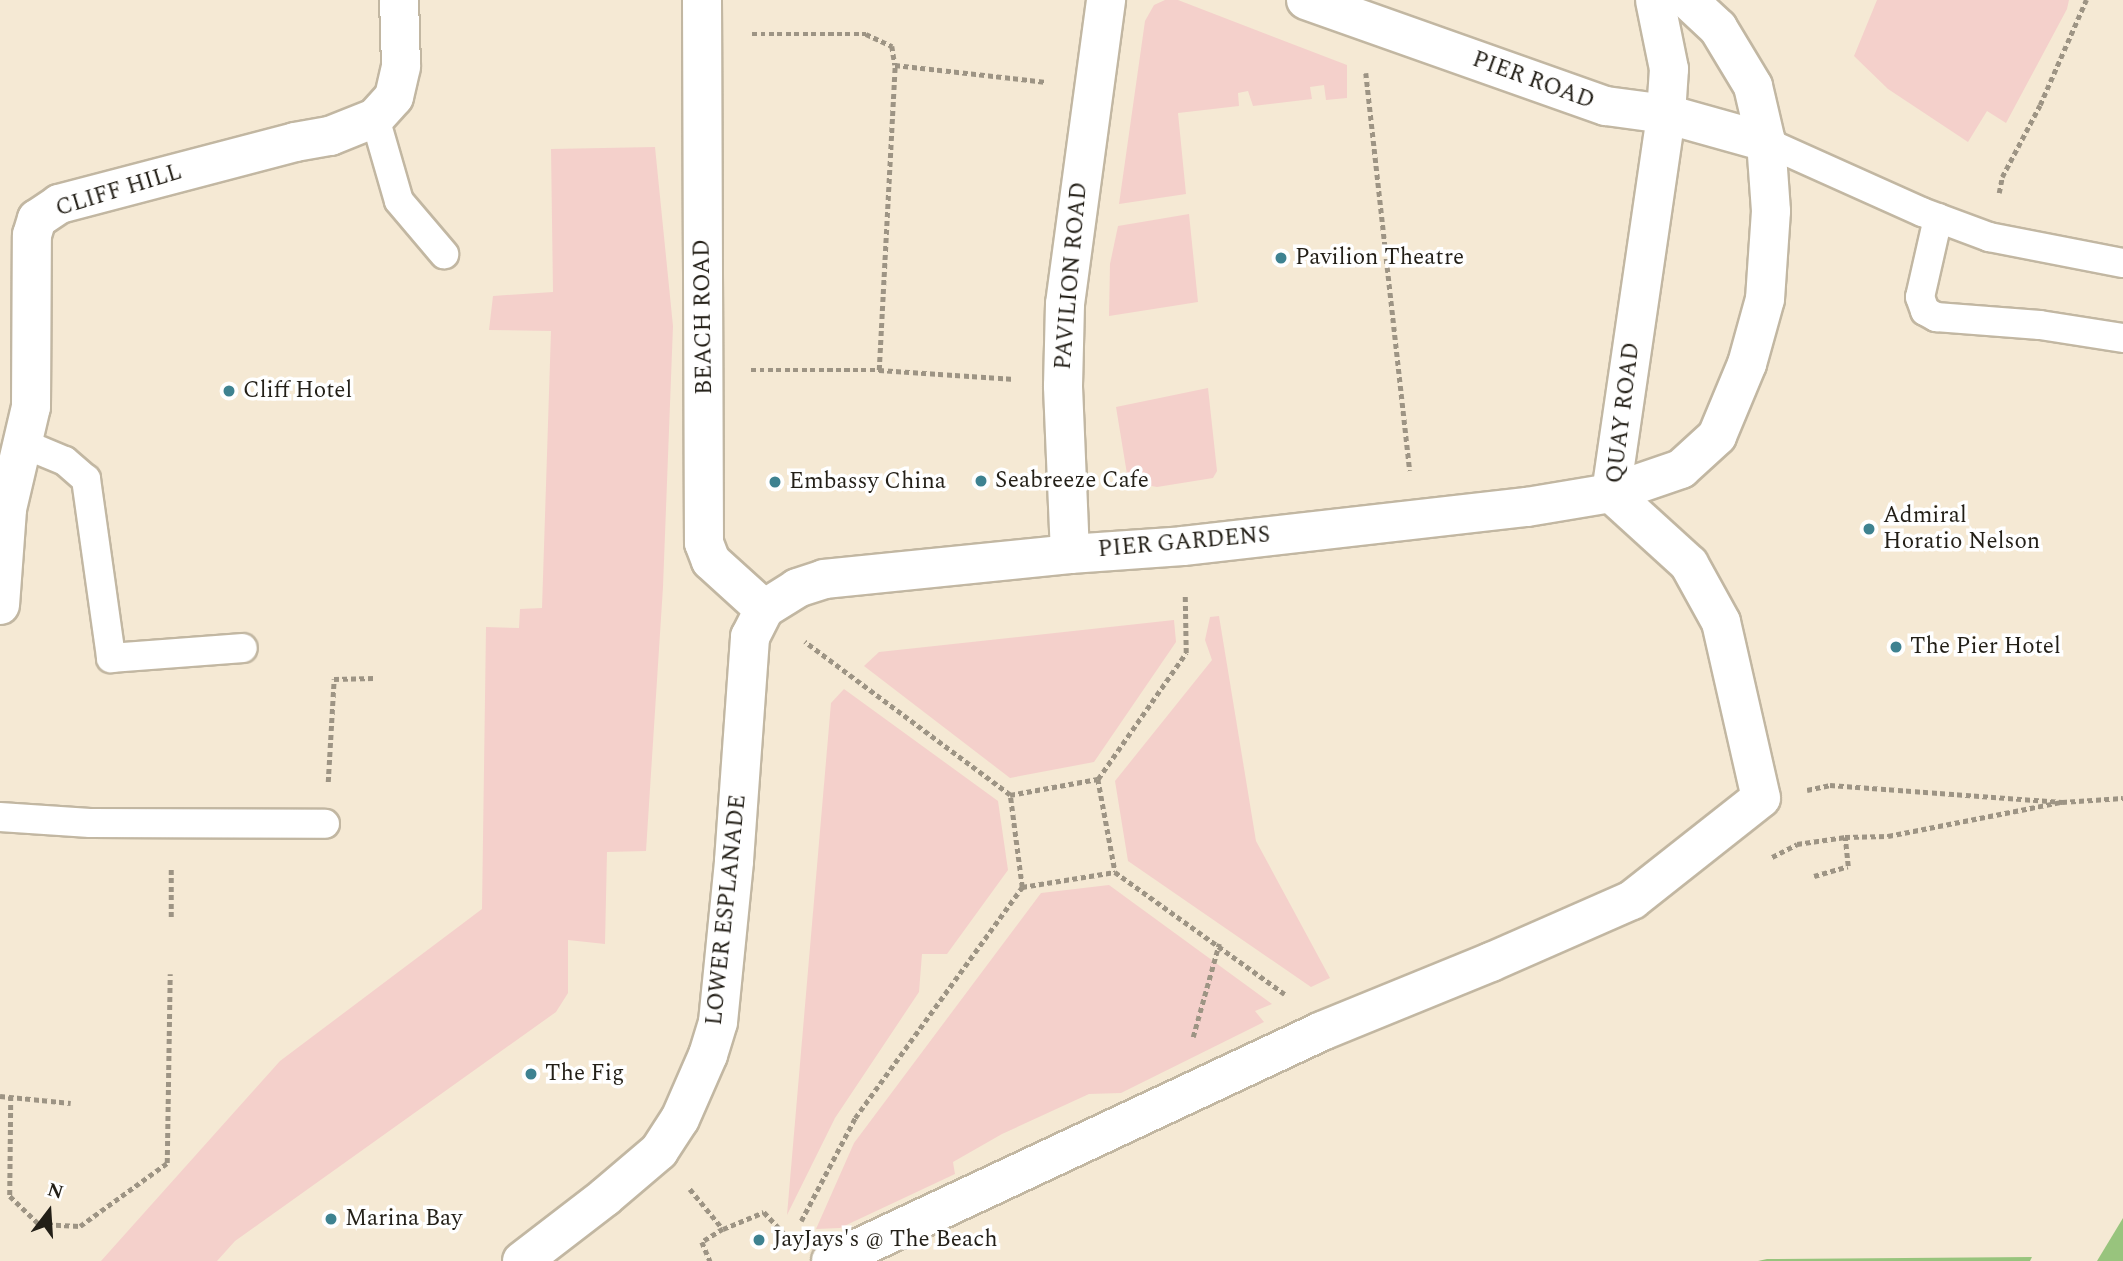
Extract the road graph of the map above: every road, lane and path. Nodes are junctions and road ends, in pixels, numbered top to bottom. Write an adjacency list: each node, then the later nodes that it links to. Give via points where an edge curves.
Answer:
1 (399, 0): 12 (street, via 401,66 394,97)
2 (1106, 0): 10 (street, PAVILION ROAD)
3 (1306, 0): 8 (street, PIER ROAD)
4 (1655, 0): 11 (street, QUAY ROAD, via 1669,69)
5 (1688, 0): 13 (street, QUAY ROAD, via 1718,28 1753,86)
6 (2086, 0): 15 (path, via 2002,177)
7 (702, 17): 9 (path, via 866,34 892,46); 19 (street, BEACH ROAD)
8 (1360, 20): 11 (street, PIER ROAD, via 1606,106); 24 (path, via 1409,470)
9 (895, 65): 10 (path); 20 (path)
10 (1092, 86): 21 (street, PAVILION ROAD, via 1065,304)
11 (1665, 114): 13 (street, PIER ROAD); 23 (street, QUAY ROAD)
12 (375, 118): 16 (lane, via 399,201); 22 (street, CLIFF HILL, via 330,136 59,204 37,219 32,235 31,407)
13 (1766, 142): 14 (lane); 23 (street, QUAY ROAD, via 1771,211 1765,299 1747,364 1717,436 1681,470)
14 (1938, 218): 15 (lane); 18 (lane, via 1920,297 1925,311 1936,317 2040,325)
15 (1989, 237): 17 (lane)
16 (444, 254)
17 (2123, 263)
18 (2123, 338)
19 (706, 370): 20 (path); 28 (street, BEACH ROAD, via 704,543 711,561)
20 (879, 370): 21 (path, via 988,375)
21 (1063, 386): 26 (street, PAVILION ROAD)
22 (12, 442): 27 (street, CLIFF HILL); 29 (lane, via 65,461 86,479 111,658)
23 (1611, 493): 24 (street, PIER GARDENS); 32 (street, via 1689,564 1721,622)
24 (1419, 517): 25 (street, PIER GARDENS)
25 (1183, 546): 26 (street, PIER GARDENS); 30 (path, via 1186,653)
26 (1070, 554): 28 (street, PIER GARDENS, via 824,579 797,588)
27 (0, 605)
28 (764, 609): 31 (path); 51 (street, LOWER ESPLANADE, via 750,636 718,1022 680,1119)
29 (243, 648)
30 (1098, 779): 31 (path); 40 (path)
31 (1010, 795): 42 (path)
32 (1762, 798): 34 (path, via 1830,785); 46 (street, via 1632,900)
33 (2123, 799): 34 (path)
34 (2062, 802): 37 (path, via 1888,836)
35 (0, 817): 36 (lane, via 90,823)
36 (325, 824)
37 (1845, 837): 38 (path, via 1797,844); 41 (path, via 1849,866)
38 (1760, 862)
39 (171, 865): 43 (path)
40 (1115, 872): 42 (path); 44 (path)
41 (1814, 876)
42 (1022, 887): 53 (path, via 855,1118)
43 (171, 917)
44 (1219, 944): 46 (path, via 1302,1007); 47 (path, via 1192,1034)
45 (170, 974): 49 (path, via 167,1163 80,1226 39,1224 10,1196)
46 (1322, 1031): 47 (street)
47 (1216, 1082): 54 (street)
48 (0, 1096): 49 (path)
49 (11, 1096): 50 (path)
50 (71, 1103)
51 (659, 1151): 52 (path); 55 (street, LOWER ESPLANADE)
52 (723, 1229): 53 (path, via 764,1212); 56 (path, via 702,1242)
53 (790, 1240): 54 (path)
54 (814, 1256)
55 (522, 1261)
56 (710, 1261)

